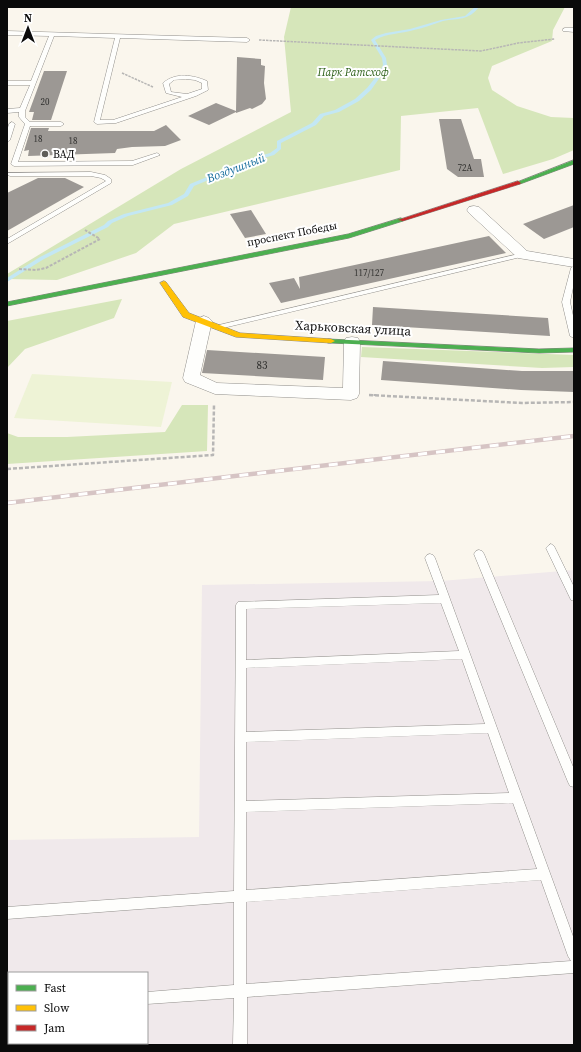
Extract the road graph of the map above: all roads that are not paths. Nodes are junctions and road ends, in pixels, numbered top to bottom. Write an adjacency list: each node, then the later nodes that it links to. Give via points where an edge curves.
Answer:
1 (565, 30): 2 (lane)
2 (574, 30)
3 (7, 32): 4 (lane)
4 (52, 34): 5 (lane); 8 (lane)
5 (118, 36): 6 (lane); 9 (lane, via 96,122 114,122)
6 (247, 40)
7 (7, 83): 8 (lane)
8 (33, 83): 10 (lane)
9 (194, 95): 9 (lane, via 205,90 206,82 186,77 166,83 169,93 177,96)
10 (22, 110): 11 (lane); 13 (lane, via 22,117)
11 (7, 111)
12 (12, 124): 15 (lane)
13 (28, 124): 14 (lane); 16 (lane)
14 (61, 124)
15 (7, 141): 16 (lane)
16 (22, 142): 19 (lane)
17 (157, 155): 19 (lane, via 134,162)
18 (574, 162): 28 (main road, проспект Победы, via 462,202 349,236)
19 (14, 164): 20 (lane)
20 (8, 174): 22 (lane, via 91,174 109,180 108,183)
21 (476, 209): 25 (street)
22 (7, 242)
23 (356, 244): 24 (main road, проспект Победы)
24 (304, 255)
25 (523, 255): 26 (street); 32 (lane)
26 (574, 264)
27 (574, 268): 33 (lane, via 566,302)
28 (158, 273): 30 (main road, Харьковская улица); 31 (main road, проспект Победы)
29 (178, 280): 30 (main road)
30 (160, 284): 32 (main road, Харьковская улица, via 186,316)
31 (7, 304)
32 (212, 324): 34 (main road, Харьковская улица, via 239,335); 34 (street, via 190,378 215,388 351,394)
33 (574, 336)
34 (352, 342): 35 (main road, Харьковская улица, via 539,351)
35 (574, 350)
36 (551, 548): 39 (lane)
37 (479, 554): 45 (lane)
38 (430, 558): 40 (lane)
39 (574, 597)
40 (445, 599): 41 (lane); 42 (lane, via 241,605)
41 (465, 655): 42 (lane); 43 (lane)
42 (241, 664): 44 (lane)
43 (492, 728): 44 (lane); 46 (lane)
44 (241, 737): 47 (lane)
45 (574, 782)
46 (517, 798): 47 (lane); 48 (lane)
47 (240, 806): 49 (lane)
48 (545, 874): 49 (lane); 51 (lane)
49 (240, 897): 50 (lane); 53 (lane)
50 (7, 913)
51 (574, 956)
52 (574, 967): 53 (lane)
53 (240, 990): 54 (lane); 55 (lane)
54 (148, 998)
55 (240, 1045)

